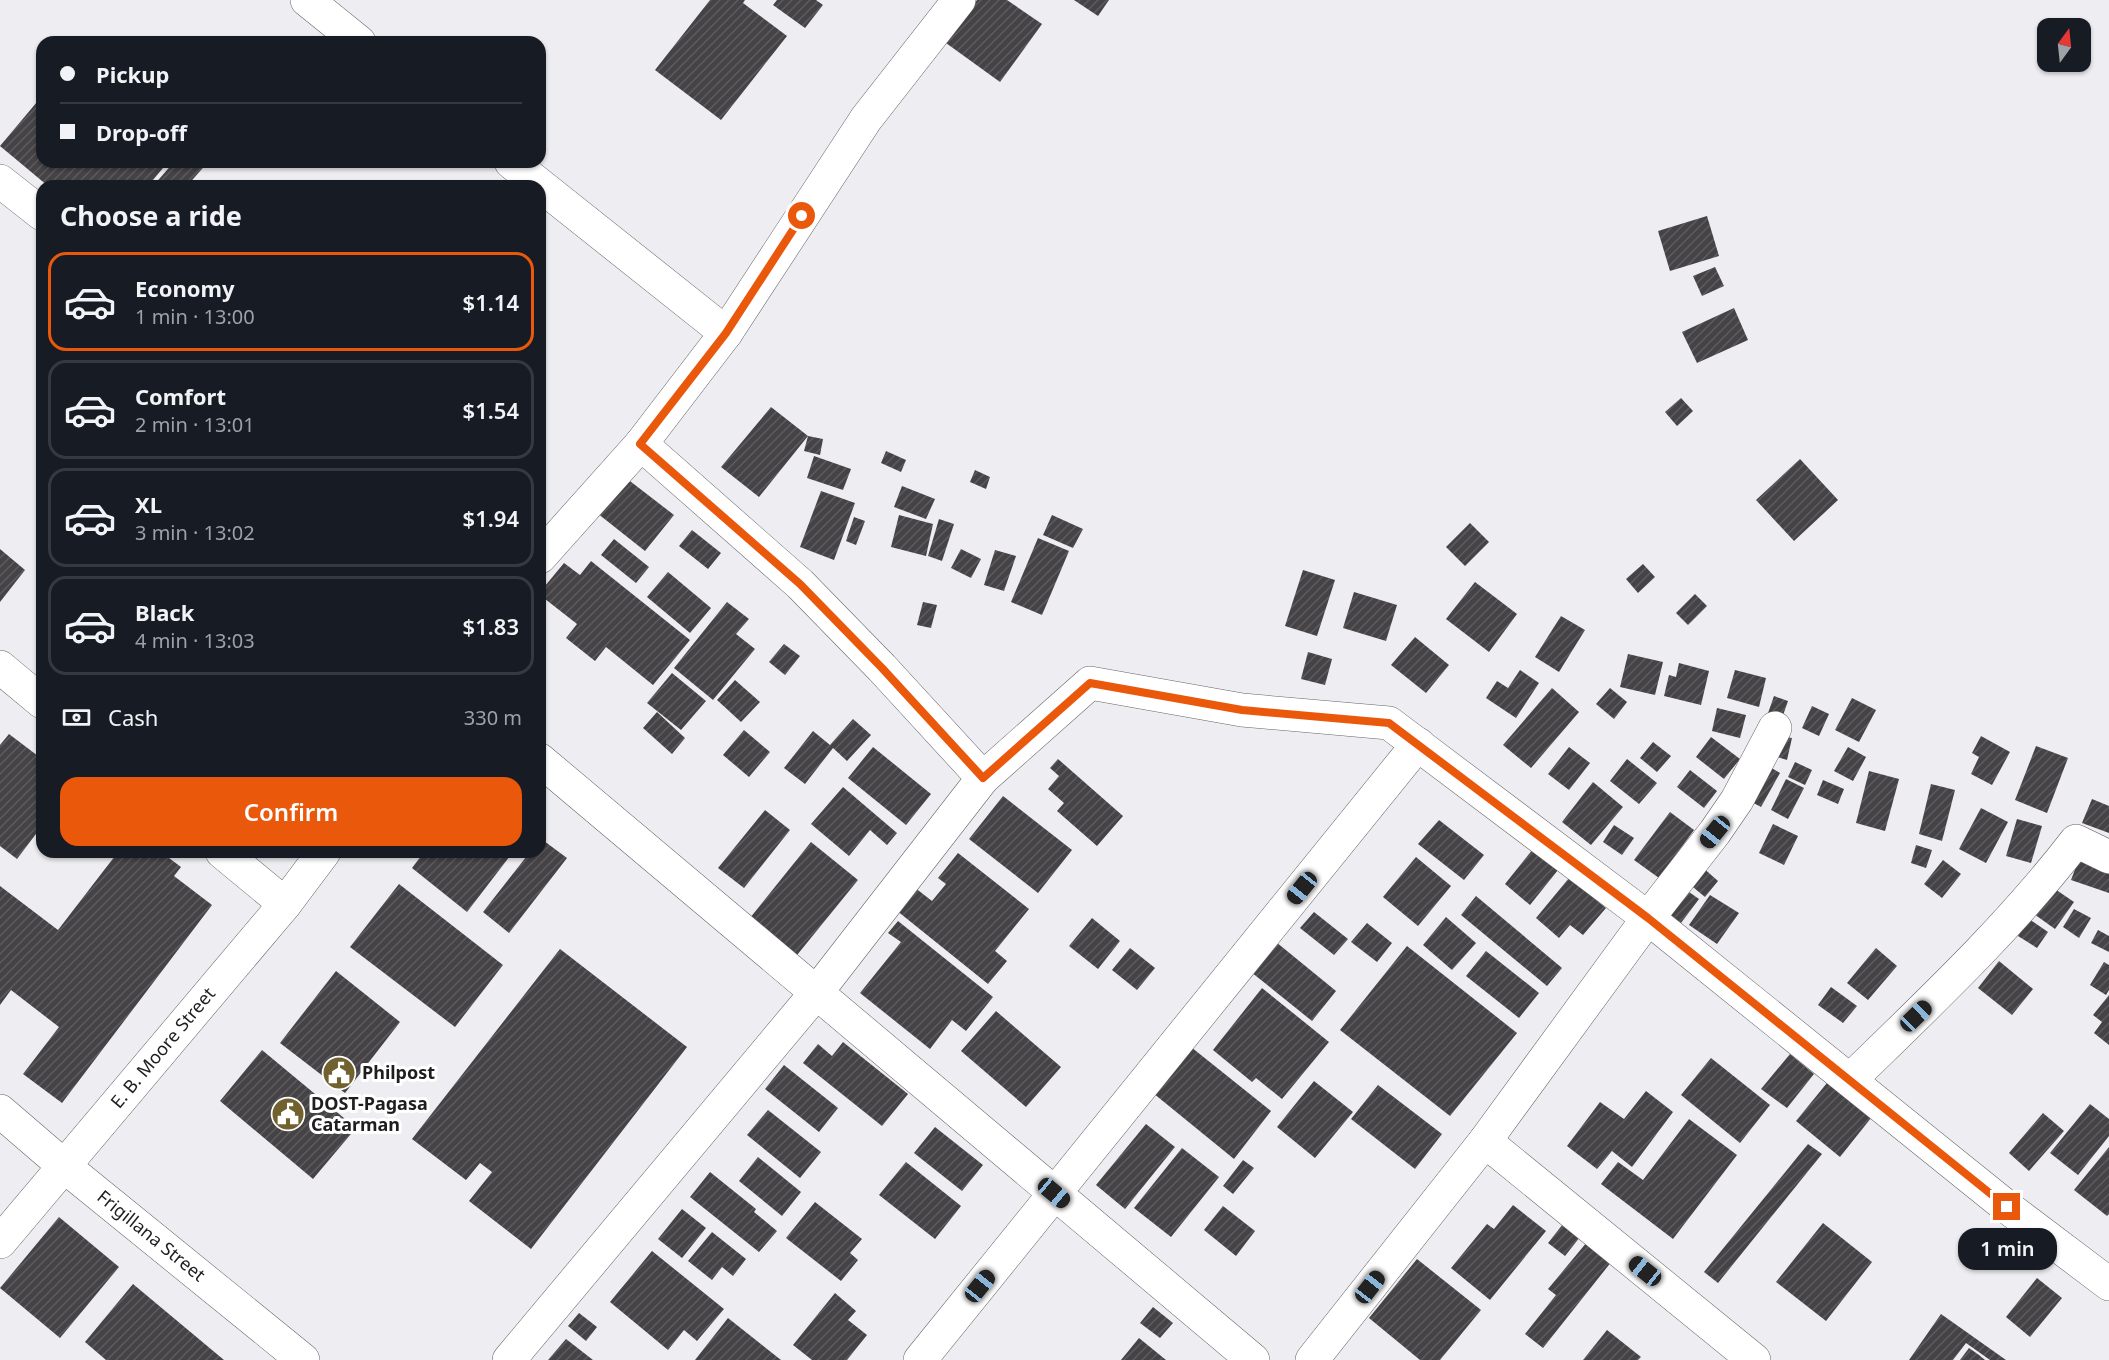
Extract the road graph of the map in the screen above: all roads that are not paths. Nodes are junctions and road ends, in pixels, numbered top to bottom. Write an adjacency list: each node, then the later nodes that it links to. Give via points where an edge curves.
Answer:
1 (307, 0): 3 (street)
2 (959, 0): 9 (street, via 866,119)
3 (352, 36)
4 (519, 168): 5 (street)
5 (534, 180)
6 (0, 181): 8 (street)
7 (546, 190): 9 (street)
8 (36, 209)
9 (726, 333): 10 (street)
10 (640, 444): 11 (street); 17 (street, via 800,584)
11 (546, 550)
12 (0, 666): 13 (street)
13 (36, 697)
14 (1775, 728): 22 (street, via 1737,800)
15 (1418, 744): 17 (street, via 1389,723 1242,710 1090,683); 22 (street); 28 (street)
16 (546, 765): 23 (street)
17 (983, 778): 23 (street)
18 (2109, 857): 24 (street, via 2076,841 1981,953)
19 (229, 858): 21 (street)
20 (320, 858): 21 (street, E. B. Moore Street)
21 (285, 904): 27 (street, E. B. Moore Street)
22 (1648, 918): 24 (street); 26 (street)
23 (816, 993): 28 (street); 32 (street)
24 (1850, 1080): 30 (street)
25 (0, 1111): 27 (street, Frigillana Street)
26 (1485, 1141): 35 (street); 36 (street)
27 (64, 1166): 29 (street, E. B. Moore Street); 31 (street, Frigillana Street)
28 (1054, 1193): 33 (street); 34 (street)
29 (0, 1242)
30 (2109, 1284)
31 (303, 1360)
32 (509, 1360)
33 (920, 1360)
34 (1253, 1360)
35 (1312, 1360)
36 (1754, 1360)

